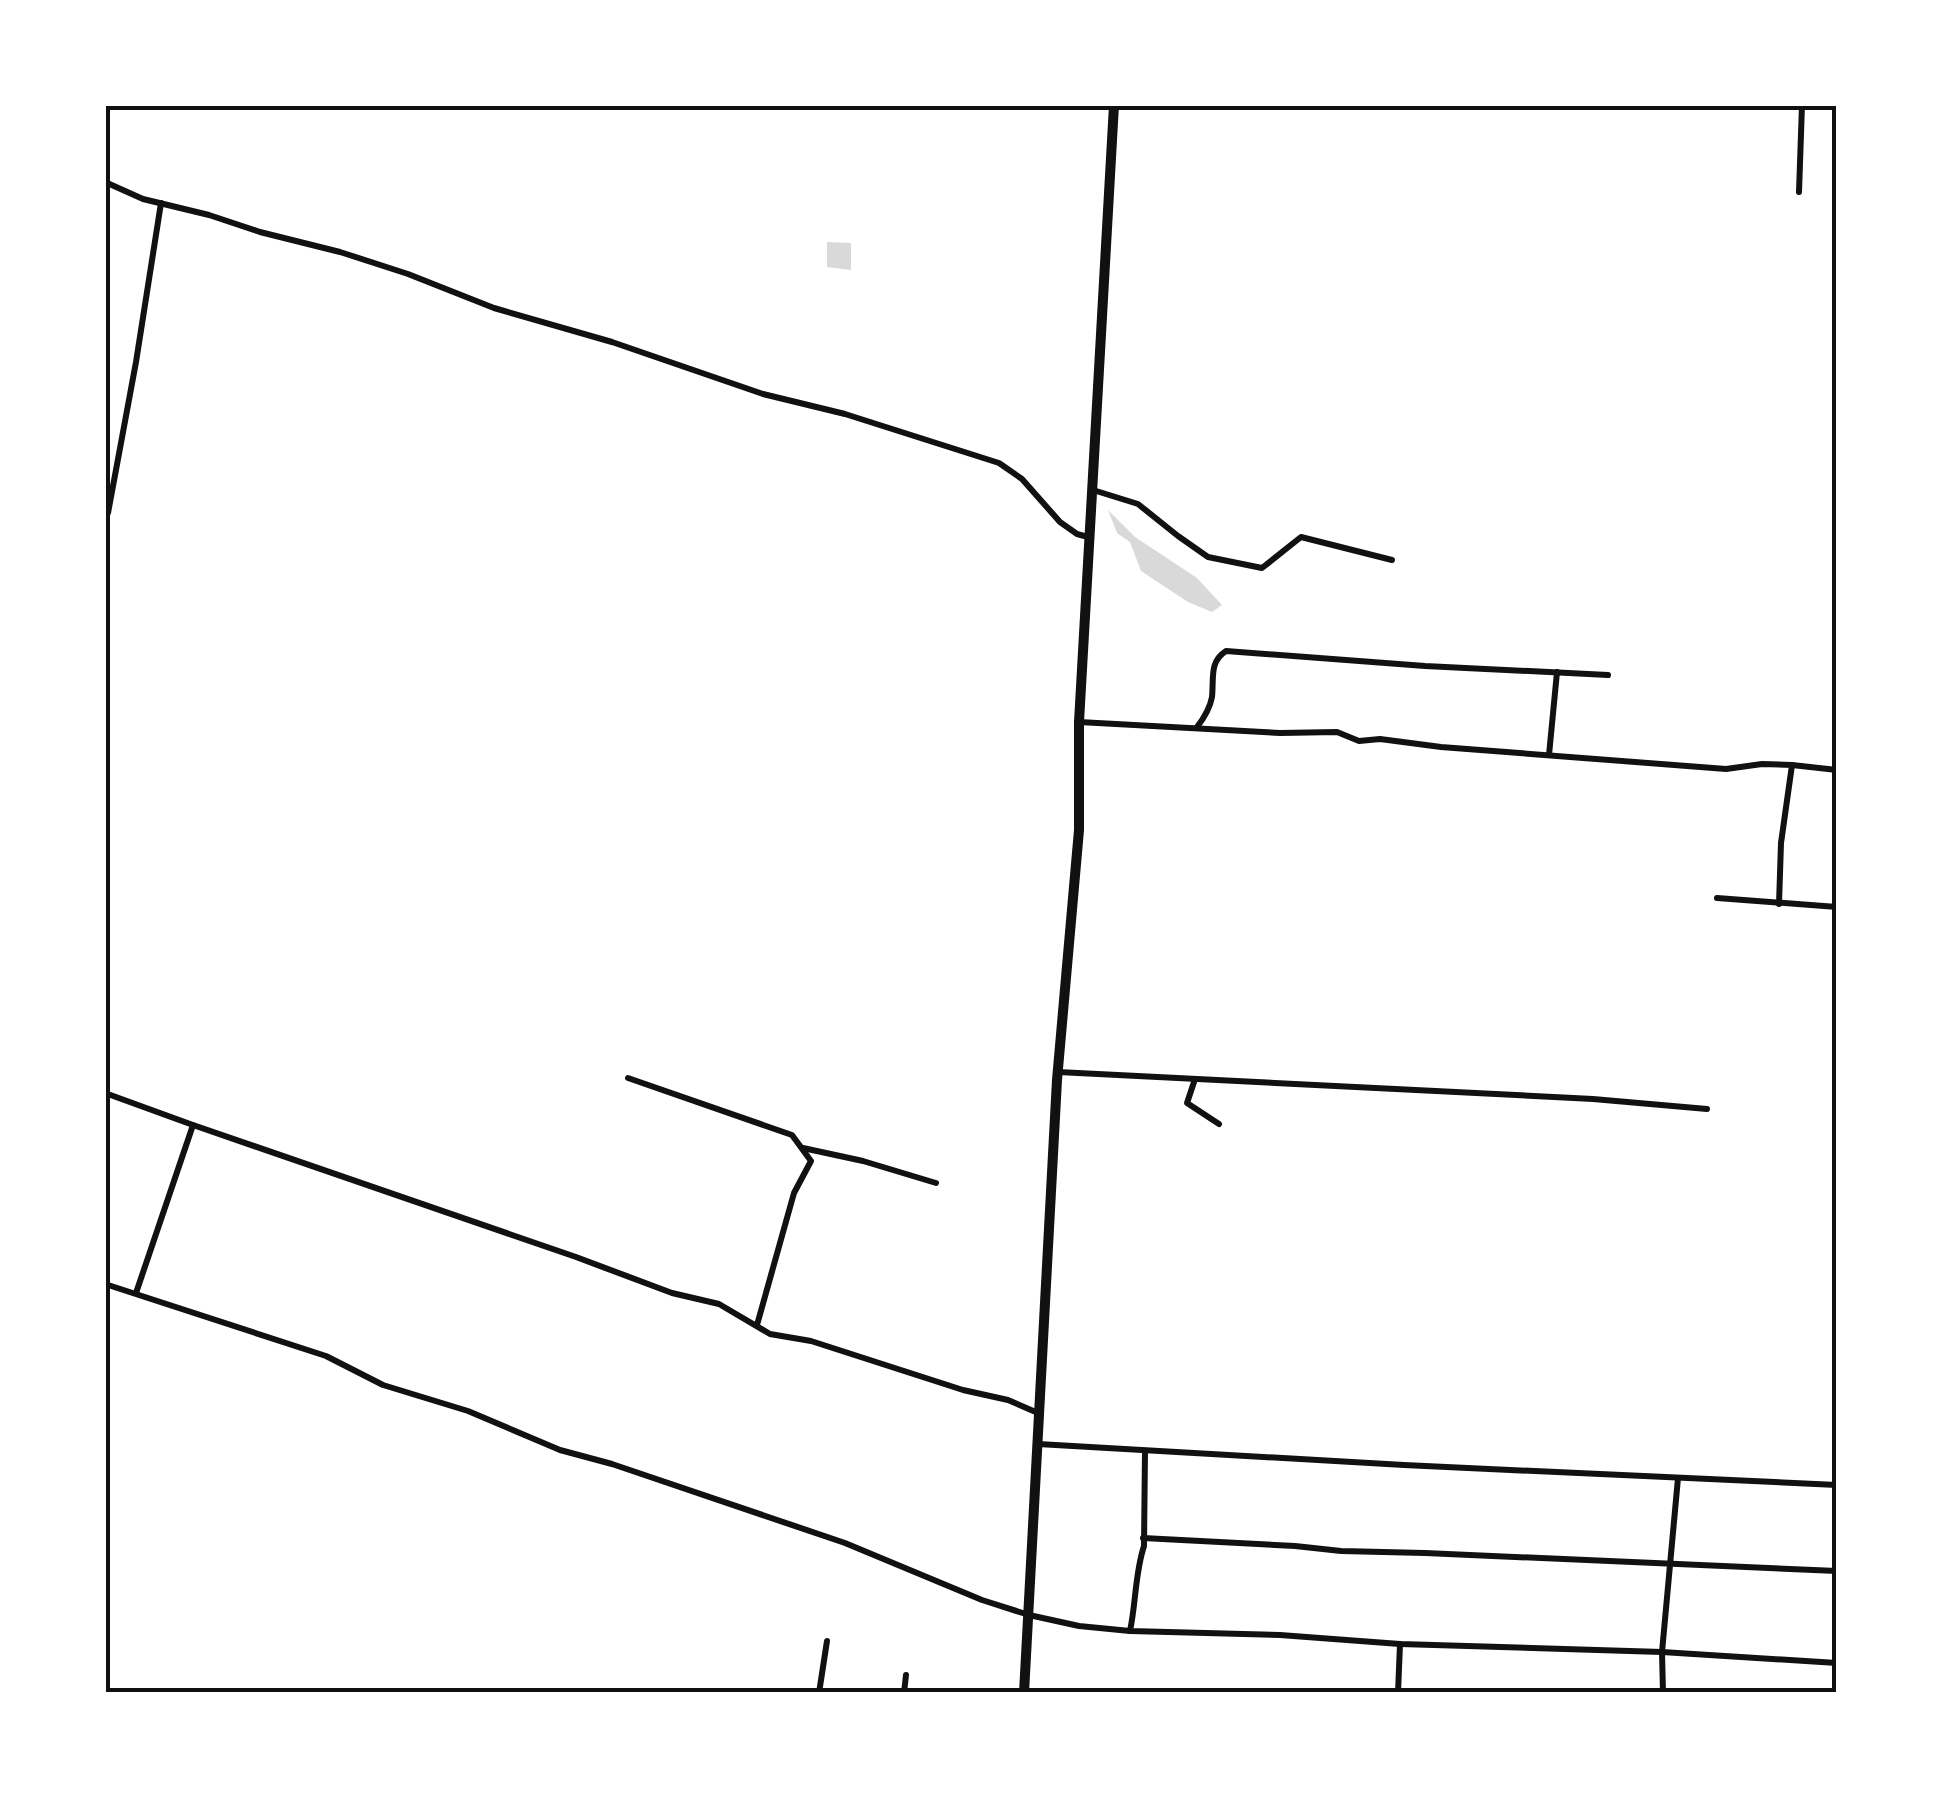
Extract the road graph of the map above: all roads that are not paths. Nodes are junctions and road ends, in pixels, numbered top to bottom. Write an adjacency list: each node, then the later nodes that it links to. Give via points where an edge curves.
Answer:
1 (1114, 105): 6 (highway)
2 (1802, 105): 4 (street)
3 (105, 182): 5 (street)
4 (1799, 192)
5 (161, 203): 7 (street); 8 (street, via 340,252 494,308 999,463 1060,522)
6 (1093, 490): 8 (highway); 9 (street, via 1138,504 1208,557 1262,568 1300,536)
7 (108, 513)
8 (1090, 538): 12 (highway)
9 (1392, 560)
10 (1558, 672): 11 (street); 13 (street, via 1226,651 1213,667 1212,699); 14 (street)
11 (1608, 674)
12 (1079, 722): 13 (street); 20 (highway, via 1077,860)
13 (1196, 728): 14 (street, via 1337,732 1360,741)
14 (1550, 755): 15 (street, via 1726,768)
15 (1792, 765): 16 (street); 18 (street)
16 (1837, 770)
17 (1718, 898): 18 (street)
18 (1779, 904): 19 (street)
19 (1837, 907)
20 (1058, 1072): 22 (street); 32 (highway)
21 (628, 1078): 27 (street, via 792,1135)
22 (1194, 1079): 24 (street); 25 (street, via 1185,1104)
23 (105, 1093): 26 (street)
24 (1706, 1109)
25 (1218, 1124)
26 (193, 1125): 30 (street); 31 (street, via 719,1304)
27 (802, 1148): 28 (street); 31 (street, via 811,1160 794,1193)
28 (936, 1183)
29 (105, 1284): 30 (street)
30 (136, 1293): 40 (street, via 326,1356 560,1450 846,1543)
31 (757, 1326): 32 (street)
32 (1039, 1414): 33 (highway)
33 (1038, 1444): 34 (street); 40 (highway)
34 (1145, 1451): 35 (street); 37 (street)
35 (1678, 1478): 36 (street); 38 (street)
36 (1837, 1485)
37 (1143, 1538): 38 (street); 41 (street)
38 (1671, 1565): 39 (street); 44 (street)
39 (1837, 1570)
40 (1029, 1615): 41 (street); 49 (highway)
41 (1130, 1631): 43 (street)
42 (827, 1641): 47 (street)
43 (1400, 1644): 44 (street); 50 (street)
44 (1662, 1652): 45 (street); 51 (street)
45 (1837, 1662)
46 (906, 1675): 48 (street)
47 (818, 1693)
48 (904, 1693)
49 (1024, 1693)
50 (1398, 1693)
51 (1663, 1693)

